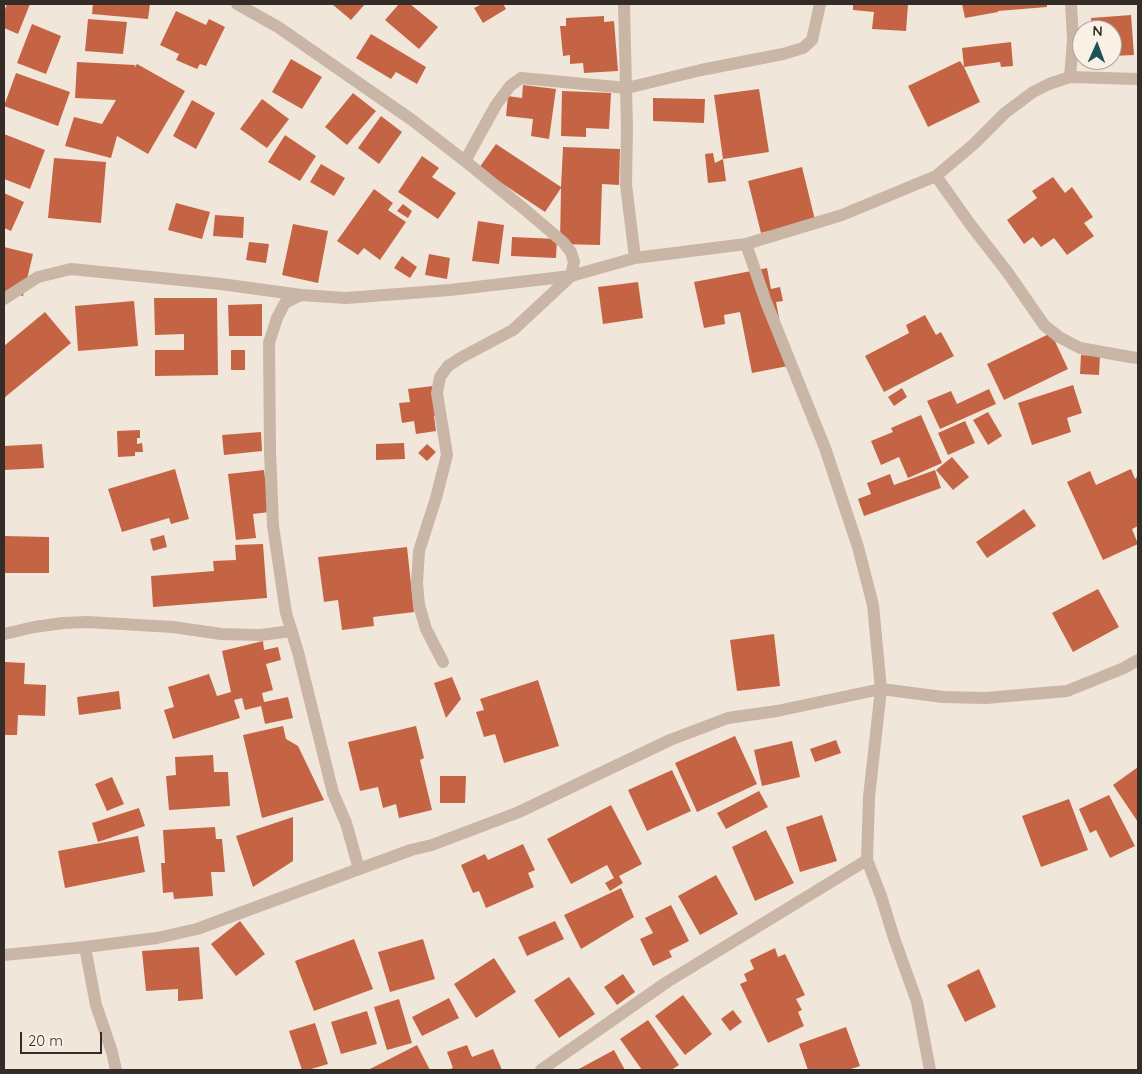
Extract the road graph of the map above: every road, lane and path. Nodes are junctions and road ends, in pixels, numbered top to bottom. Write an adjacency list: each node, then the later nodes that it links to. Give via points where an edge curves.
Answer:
1 (238, 4): 8 (street, via 278,27)
2 (624, 4): 7 (street)
3 (820, 4): 7 (street, via 812,40 803,48)
4 (1071, 4): 5 (street)
5 (1070, 78): 6 (street); 9 (street, via 1032,92)
6 (1138, 79)
7 (626, 88): 8 (street, via 521,78 510,86 496,105); 11 (street, via 626,185)
8 (465, 161): 12 (street, via 563,242 574,262)
9 (936, 176): 10 (street, via 842,215); 15 (street, via 1044,325 1080,348)
10 (746, 244): 11 (street); 20 (street, via 825,448 858,547 873,604)
11 (635, 258): 12 (street)
12 (571, 276): 13 (street, via 346,298); 19 (street, via 513,330 448,366 440,377 437,393 447,455 419,551 417,583 426,630)
13 (300, 295): 14 (street, via 71,269 38,276); 16 (street, via 285,303 276,318 269,343 273,526 286,613)
14 (4, 299)
15 (1138, 358)
16 (292, 631): 17 (street, via 260,635 221,634 173,627 86,622 34,627); 22 (street, via 333,793 346,823)
17 (4, 634)
18 (1138, 660): 20 (street, via 1067,692 986,698 943,697)
19 (444, 662)
20 (881, 689): 21 (street, via 869,797); 22 (street, via 728,718 670,740 519,812)
21 (867, 860): 26 (street, via 667,982); 27 (street, via 917,1002)
22 (359, 869): 23 (street, via 197,928 157,938)
23 (85, 947): 24 (street); 25 (street, via 96,1005)
24 (4, 955)
25 (116, 1070)
26 (541, 1070)
27 (930, 1070)

